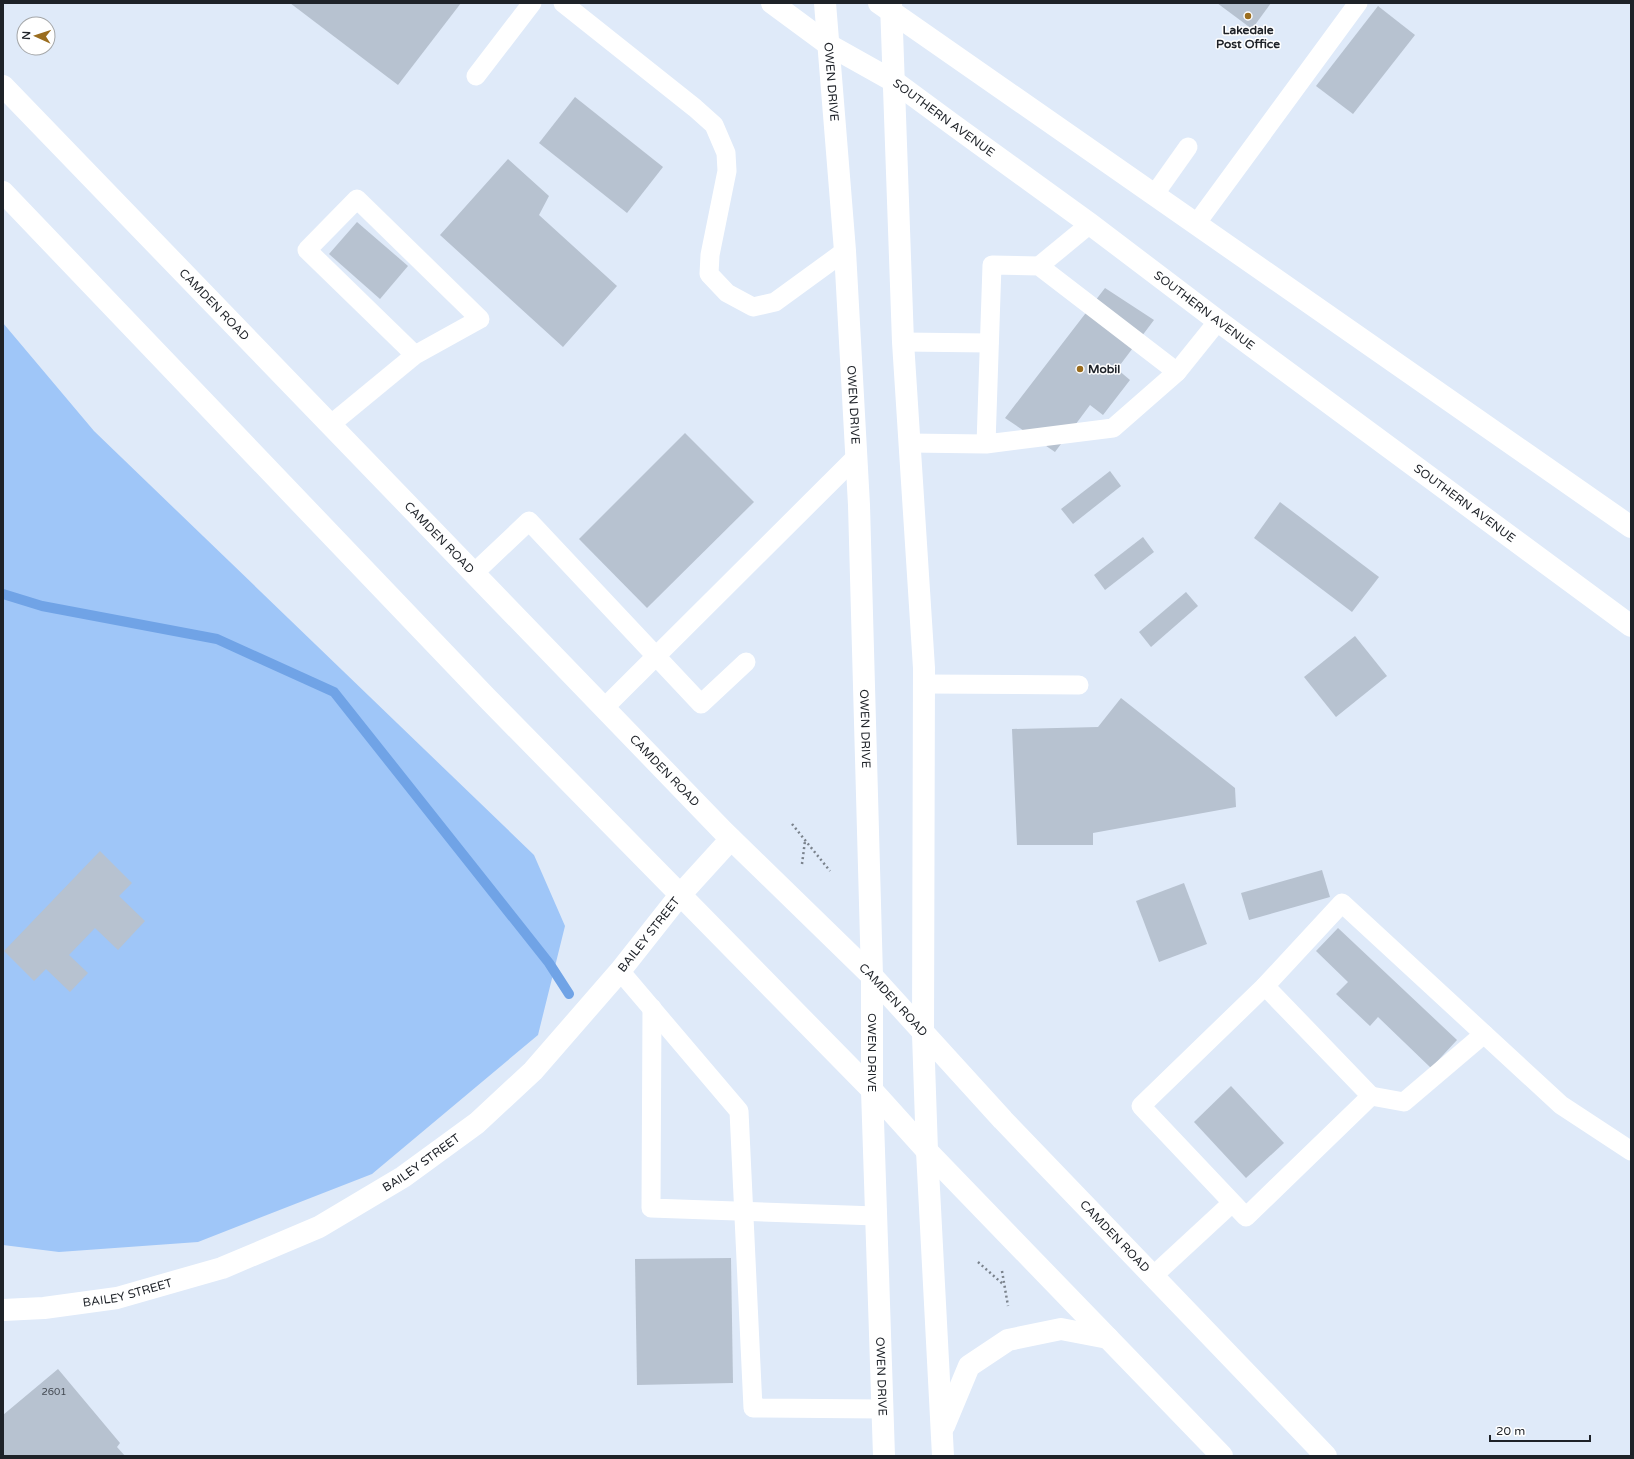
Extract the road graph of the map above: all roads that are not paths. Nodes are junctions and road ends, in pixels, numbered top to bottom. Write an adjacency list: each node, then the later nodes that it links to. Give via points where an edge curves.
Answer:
1 (532, 3): 8 (lane)
2 (563, 3): 16 (lane, via 714,125 726,153 728,171 710,255 709,274 727,293 753,307 775,302)
3 (772, 3): 7 (main road, SOUTHERN AVENUE)
4 (825, 3): 7 (main road, OWEN DRIVE)
5 (1358, 3): 15 (lane)
6 (887, 6): 9 (main road); 13 (main road)
7 (829, 45): 9 (main road, SOUTHERN AVENUE); 16 (main road, OWEN DRIVE)
8 (476, 76)
9 (894, 82): 14 (main road, SOUTHERN AVENUE); 19 (main road)
10 (3, 86): 23 (main road, CAMDEN ROAD)
11 (1188, 147): 13 (lane)
12 (3, 192): 36 (main road, via 486,697)
13 (1154, 195): 15 (main road)
14 (1090, 224): 17 (lane); 18 (main road, SOUTHERN AVENUE)
15 (1196, 224): 27 (main road)
16 (845, 251): 26 (main road, OWEN DRIVE)
17 (1039, 266): 20 (lane, via 992,265); 22 (lane)
18 (1218, 321): 22 (lane); 29 (main road, SOUTHERN AVENUE)
19 (903, 342): 20 (lane); 24 (main road)
20 (989, 343): 25 (lane)
21 (415, 355): 21 (lane, via 480,320 357,199 307,250); 23 (lane)
22 (1177, 372): 25 (lane, via 1113,428)
23 (330, 425): 28 (main road, CAMDEN ROAD)
24 (909, 443): 25 (lane); 32 (main road)
25 (986, 444)
26 (857, 456): 30 (lane); 38 (main road, OWEN DRIVE)
27 (1631, 528)
28 (473, 574): 30 (lane, via 530,521); 34 (main road, CAMDEN ROAD)
29 (1631, 626)
30 (656, 656): 31 (lane, via 701,704); 34 (lane)
31 (746, 662)
32 (924, 684): 33 (lane); 41 (main road)
33 (1079, 685)
34 (604, 708): 35 (main road, CAMDEN ROAD)
35 (731, 839): 36 (main road, BAILEY STREET); 38 (main road, CAMDEN ROAD)
36 (680, 894): 37 (main road, BAILEY STREET); 43 (main road)
37 (620, 971): 40 (lane); 51 (main road, BAILEY STREET, via 534,1071 477,1123 403,1177 319,1226 222,1268 117,1298 44,1308)
38 (872, 976): 41 (main road, CAMDEN ROAD); 43 (main road, OWEN DRIVE)
39 (1265, 986): 42 (lane, via 1342,903); 44 (lane); 47 (lane, via 1141,1106)
40 (652, 1008): 48 (lane, via 739,1111); 48 (lane, via 651,1208)
41 (923, 1034): 45 (main road); 50 (main road, CAMDEN ROAD)
42 (1484, 1034): 44 (lane, via 1404,1102); 46 (lane, via 1561,1105)
43 (872, 1090): 45 (main road); 49 (main road, OWEN DRIVE)
44 (1371, 1096): 47 (lane, via 1246,1217)
45 (928, 1151): 52 (main road); 54 (main road)
46 (1631, 1151)
47 (1232, 1203): 50 (lane)
48 (744, 1212): 49 (lane); 53 (lane, via 753,1408)
49 (876, 1216): 53 (main road, OWEN DRIVE)
50 (1153, 1276): 58 (main road, CAMDEN ROAD)
51 (3, 1310)
52 (1108, 1338): 54 (main road, via 1061,1329 1008,1340 969,1366); 57 (main road)
53 (882, 1409): 55 (main road, OWEN DRIVE)
54 (942, 1431): 56 (main road)
55 (884, 1456)
56 (943, 1456)
57 (1222, 1456)
58 (1326, 1456)

